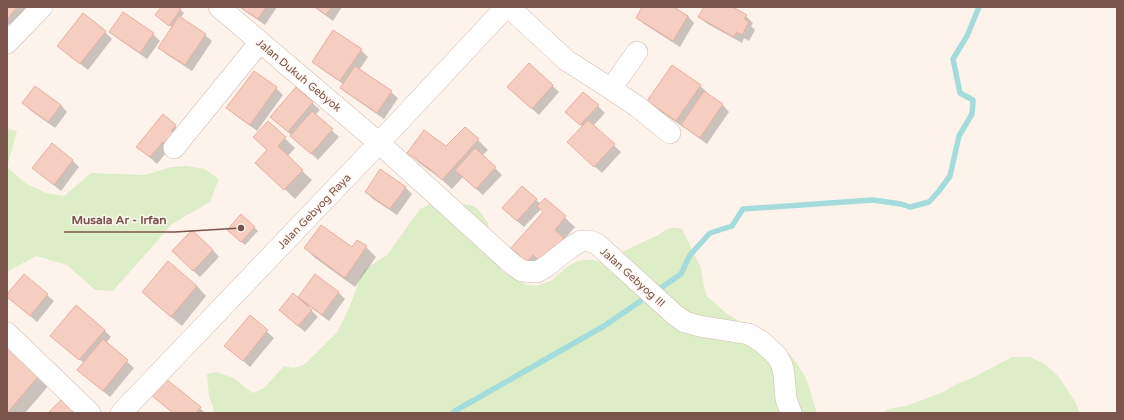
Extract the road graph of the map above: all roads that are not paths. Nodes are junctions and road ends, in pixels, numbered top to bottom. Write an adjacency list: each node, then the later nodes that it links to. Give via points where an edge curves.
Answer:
1 (42, 7): 6 (street)
2 (219, 7): 5 (street, Jalan Dukuh Gebyok)
3 (506, 7): 10 (street, Jalan Gebyog Raya)
4 (509, 7): 8 (street, via 566,60)
5 (260, 42): 10 (street, Jalan Dukuh Gebyok); 11 (street)
6 (7, 43)
7 (637, 52): 8 (street)
8 (611, 89): 9 (street)
9 (670, 133)
10 (379, 143): 14 (street, Jalan Gebyog Raya); 15 (street, Jalan Gebyog III, via 522,271 536,272 581,241 590,240 686,322 748,334 762,342 777,356 782,365)
11 (174, 148)
12 (7, 333): 13 (street)
13 (90, 413)
14 (121, 413)
15 (790, 413)

